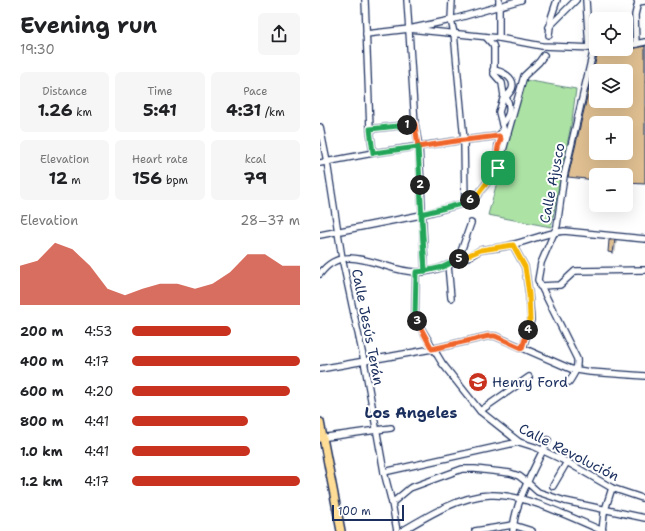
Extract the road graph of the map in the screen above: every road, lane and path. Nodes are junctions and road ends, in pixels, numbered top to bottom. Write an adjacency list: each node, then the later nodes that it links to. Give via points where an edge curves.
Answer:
1 (365, 0): 16 (street)
2 (407, 0): 14 (street)
3 (452, 0): 11 (street)
4 (522, 0): 10 (street)
5 (557, 0): 13 (street)
6 (576, 0): 13 (street)
7 (586, 0): 12 (street, Calle Ajusco)
8 (636, 1): 9 (street); 21 (street)
9 (645, 1)
10 (499, 3): 11 (street); 19 (street)
11 (451, 20): 14 (street); 15 (street)
12 (589, 21)
13 (549, 27): 17 (street)
14 (409, 29): 15 (street); 16 (street); 30 (street)
15 (454, 33): 18 (street); 35 (street)
16 (366, 34): 33 (street)
17 (549, 35)
18 (486, 37): 19 (street); 26 (street, via 494,48)
19 (499, 38): 23 (street, via 542,46)
20 (645, 42): 21 (street)
21 (636, 44): 22 (street)
22 (633, 45)
23 (589, 48)
24 (544, 55): 40 (street, via 524,76)
25 (591, 56): 45 (street, Calle Ajusco)
26 (493, 70): 27 (street); 28 (street)
27 (509, 77): 28 (street); 29 (street, via 513,86)
28 (502, 83): 29 (street)
29 (505, 96): 31 (street, via 499,112); 31 (street, via 510,106 508,116)
30 (415, 124): 33 (street); 36 (street)
31 (502, 124): 34 (street)
32 (320, 127): 38 (street, Calle Jesús Terán)
33 (370, 129): 37 (street)
34 (501, 136): 35 (street); 40 (street, via 497,154)
35 (464, 140): 36 (street); 41 (street)
36 (418, 147): 37 (street); 42 (street)
37 (373, 153): 38 (street)
38 (327, 162): 39 (street); 44 (street, Calle Jesús Terán)
39 (320, 163)
40 (498, 168): 41 (street, via 476,197)
41 (465, 203): 42 (street)
42 (421, 214): 44 (street); 53 (street)
43 (471, 223): 50 (street)
44 (337, 231): 46 (street); 49 (street, Calle Jesús Terán)
45 (554, 232): 47 (street); 48 (street); 56 (street, Calle Ajusco, via 541,263 538,276)
46 (320, 235)
47 (645, 239)
48 (513, 245): 50 (street, via 481,250); 58 (street, via 525,267 529,294 530,320)
49 (342, 258): 54 (street, via 367,260 392,269); 55 (street, via 328,264); 60 (street, Calle Jesús Terán)
50 (458, 260): 51 (street)
51 (448, 265): 53 (street); 57 (street)
52 (645, 270): 56 (street, via 575,271 560,285)
53 (425, 271): 54 (street)
54 (416, 272): 59 (street, Calle Revolución, via 415,318)
55 (320, 274)
56 (540, 286): 62 (street, Calle Ajusco, via 574,352)
57 (451, 298)
58 (522, 348): 59 (street, via 495,336 489,336); 62 (street, via 571,370)
59 (432, 349): 60 (street); 66 (street, Calle Revolución)
60 (364, 361): 61 (street); 69 (street, Calle Jesús Terán)
61 (320, 369)
62 (577, 370): 63 (street); 65 (street)
63 (645, 376)
64 (529, 377): 66 (street)
65 (569, 382)
66 (480, 411): 72 (street, Calle Revolución)
67 (320, 422): 70 (main road)
68 (391, 428): 69 (street)
69 (376, 429): 70 (street); 75 (street, Calle Jesús Terán)
70 (322, 438): 85 (main road)
71 (548, 440): 73 (street)
72 (519, 442): 73 (street, Calle Revolución); 75 (street)
73 (543, 450): 74 (street, Calle Revolución); 76 (street)
74 (567, 462): 77 (street); 78 (street, Calle Revolución)
75 (384, 472): 81 (street, Calle Jesús Terán)
76 (528, 482): 79 (street); 81 (street, via 510,473 462,469 410,488); 82 (street, via 538,492)
77 (553, 486)
78 (612, 488): 80 (street, Calle Revolución); 82 (street)
79 (521, 499): 84 (street); 87 (street, via 490,494 473,497 426,516); 91 (street)
80 (645, 499)
81 (392, 503): 86 (street, Calle Jesús Terán)
82 (605, 510): 83 (street); 91 (street)
83 (645, 518)
84 (513, 524): 88 (street); 89 (street); 90 (street)
85 (341, 531)
86 (396, 531)
87 (402, 531)
88 (475, 531)
89 (513, 531)
90 (532, 531)
91 (602, 531)

